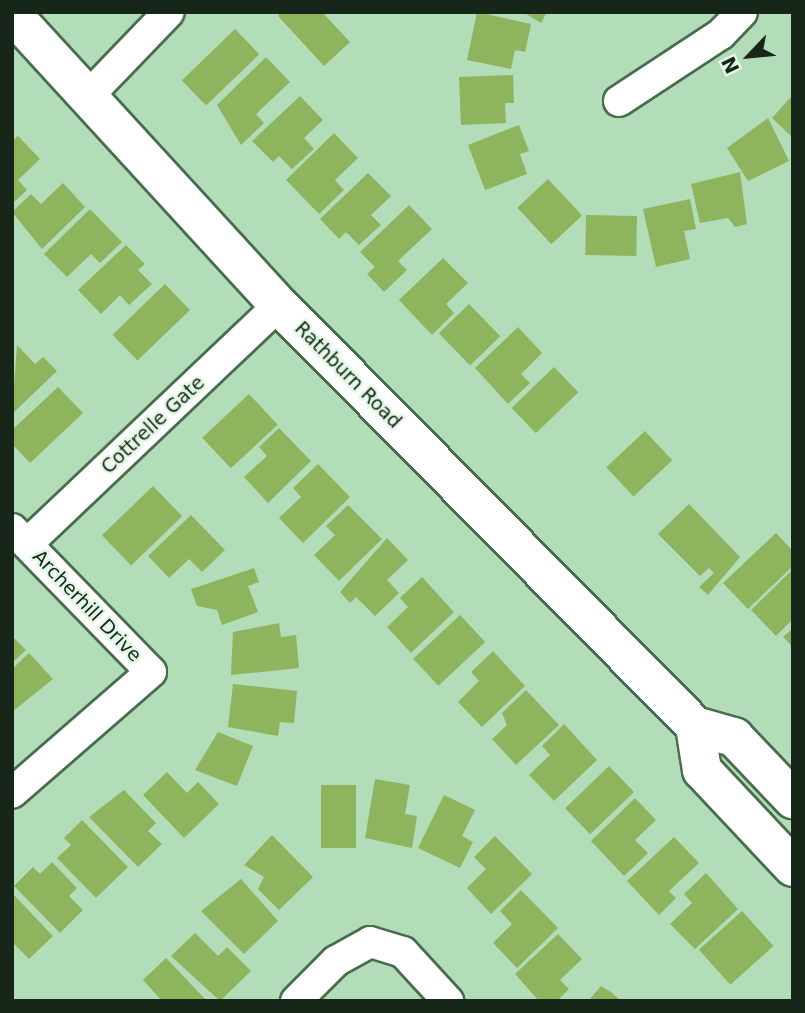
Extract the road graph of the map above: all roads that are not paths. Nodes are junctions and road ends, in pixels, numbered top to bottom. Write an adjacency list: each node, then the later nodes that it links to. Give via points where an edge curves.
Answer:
1 (169, 12): 4 (street)
2 (742, 12): 5 (street, via 721,34)
3 (12, 14): 4 (street, Rathburn Road)
4 (91, 93): 6 (street, Rathburn Road)
5 (619, 101)
6 (279, 305): 7 (street, Cottrelle Gate); 8 (street, Rathburn Road)
7 (20, 536): 9 (street, Archerhill Drive, via 151,672)
8 (695, 726): 10 (street, Rathburn Road, via 734,737); 11 (street, via 702,770)
9 (12, 793)
10 (793, 799)
11 (793, 867)
12 (296, 1001): 13 (street, via 337,961 370,942 403,952)
13 (448, 1001)

